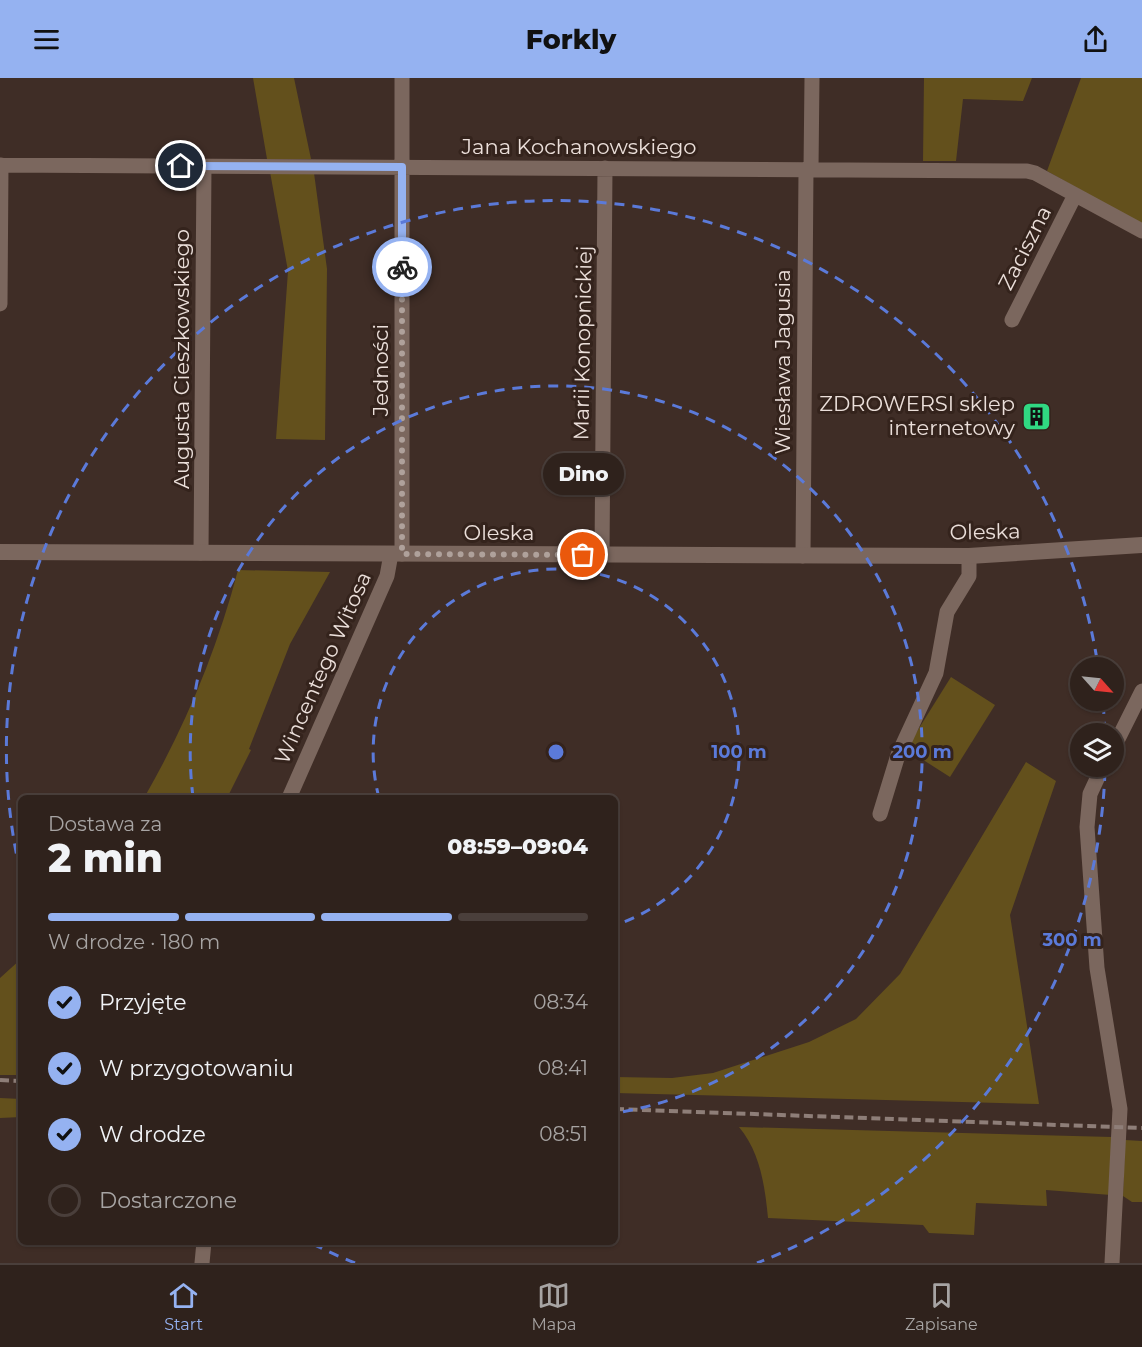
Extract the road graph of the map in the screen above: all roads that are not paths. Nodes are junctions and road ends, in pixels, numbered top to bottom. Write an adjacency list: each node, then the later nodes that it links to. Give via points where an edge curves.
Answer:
1 (402, 78): 5 (street, Jedności)
2 (812, 78): 7 (street, Wiesława Jagusia)
3 (0, 165): 4 (street, Jana Kochanowskiego); 10 (street)
4 (204, 166): 5 (street, Jana Kochanowskiego); 14 (street, Augusta Cieszkowskiego)
5 (402, 167): 6 (street, Jana Kochanowskiego); 15 (street, Jedności)
6 (605, 168): 7 (street, Jana Kochanowskiego); 16 (street, Marii Konopnickiej)
7 (808, 169): 8 (street, Jana Kochanowskiego, via 1027,171); 17 (street, Wiesława Jagusia)
8 (1075, 195): 9 (street, Jana Kochanowskiego); 11 (street, Zaciszna)
9 (1142, 231)
10 (0, 304)
11 (1012, 320)
12 (1142, 545): 18 (street, Oleska)
13 (0, 552): 14 (street, Oleska)
14 (201, 553): 15 (street, Oleska)
15 (396, 554): 16 (street, Oleska); 22 (street, Wincentego Witosa)
16 (602, 555): 17 (street, Oleska)
17 (803, 556): 18 (street, Oleska)
18 (969, 556): 23 (street, via 969,576 947,612 936,673 898,755)
19 (1142, 691): 20 (street)
20 (1124, 727)
21 (1098, 777): 26 (street, via 1090,794 1087,827 1097,968 1120,1108)
22 (291, 795)
23 (880, 813)
24 (204, 1245): 25 (street)
25 (202, 1263)
26 (1112, 1263)

